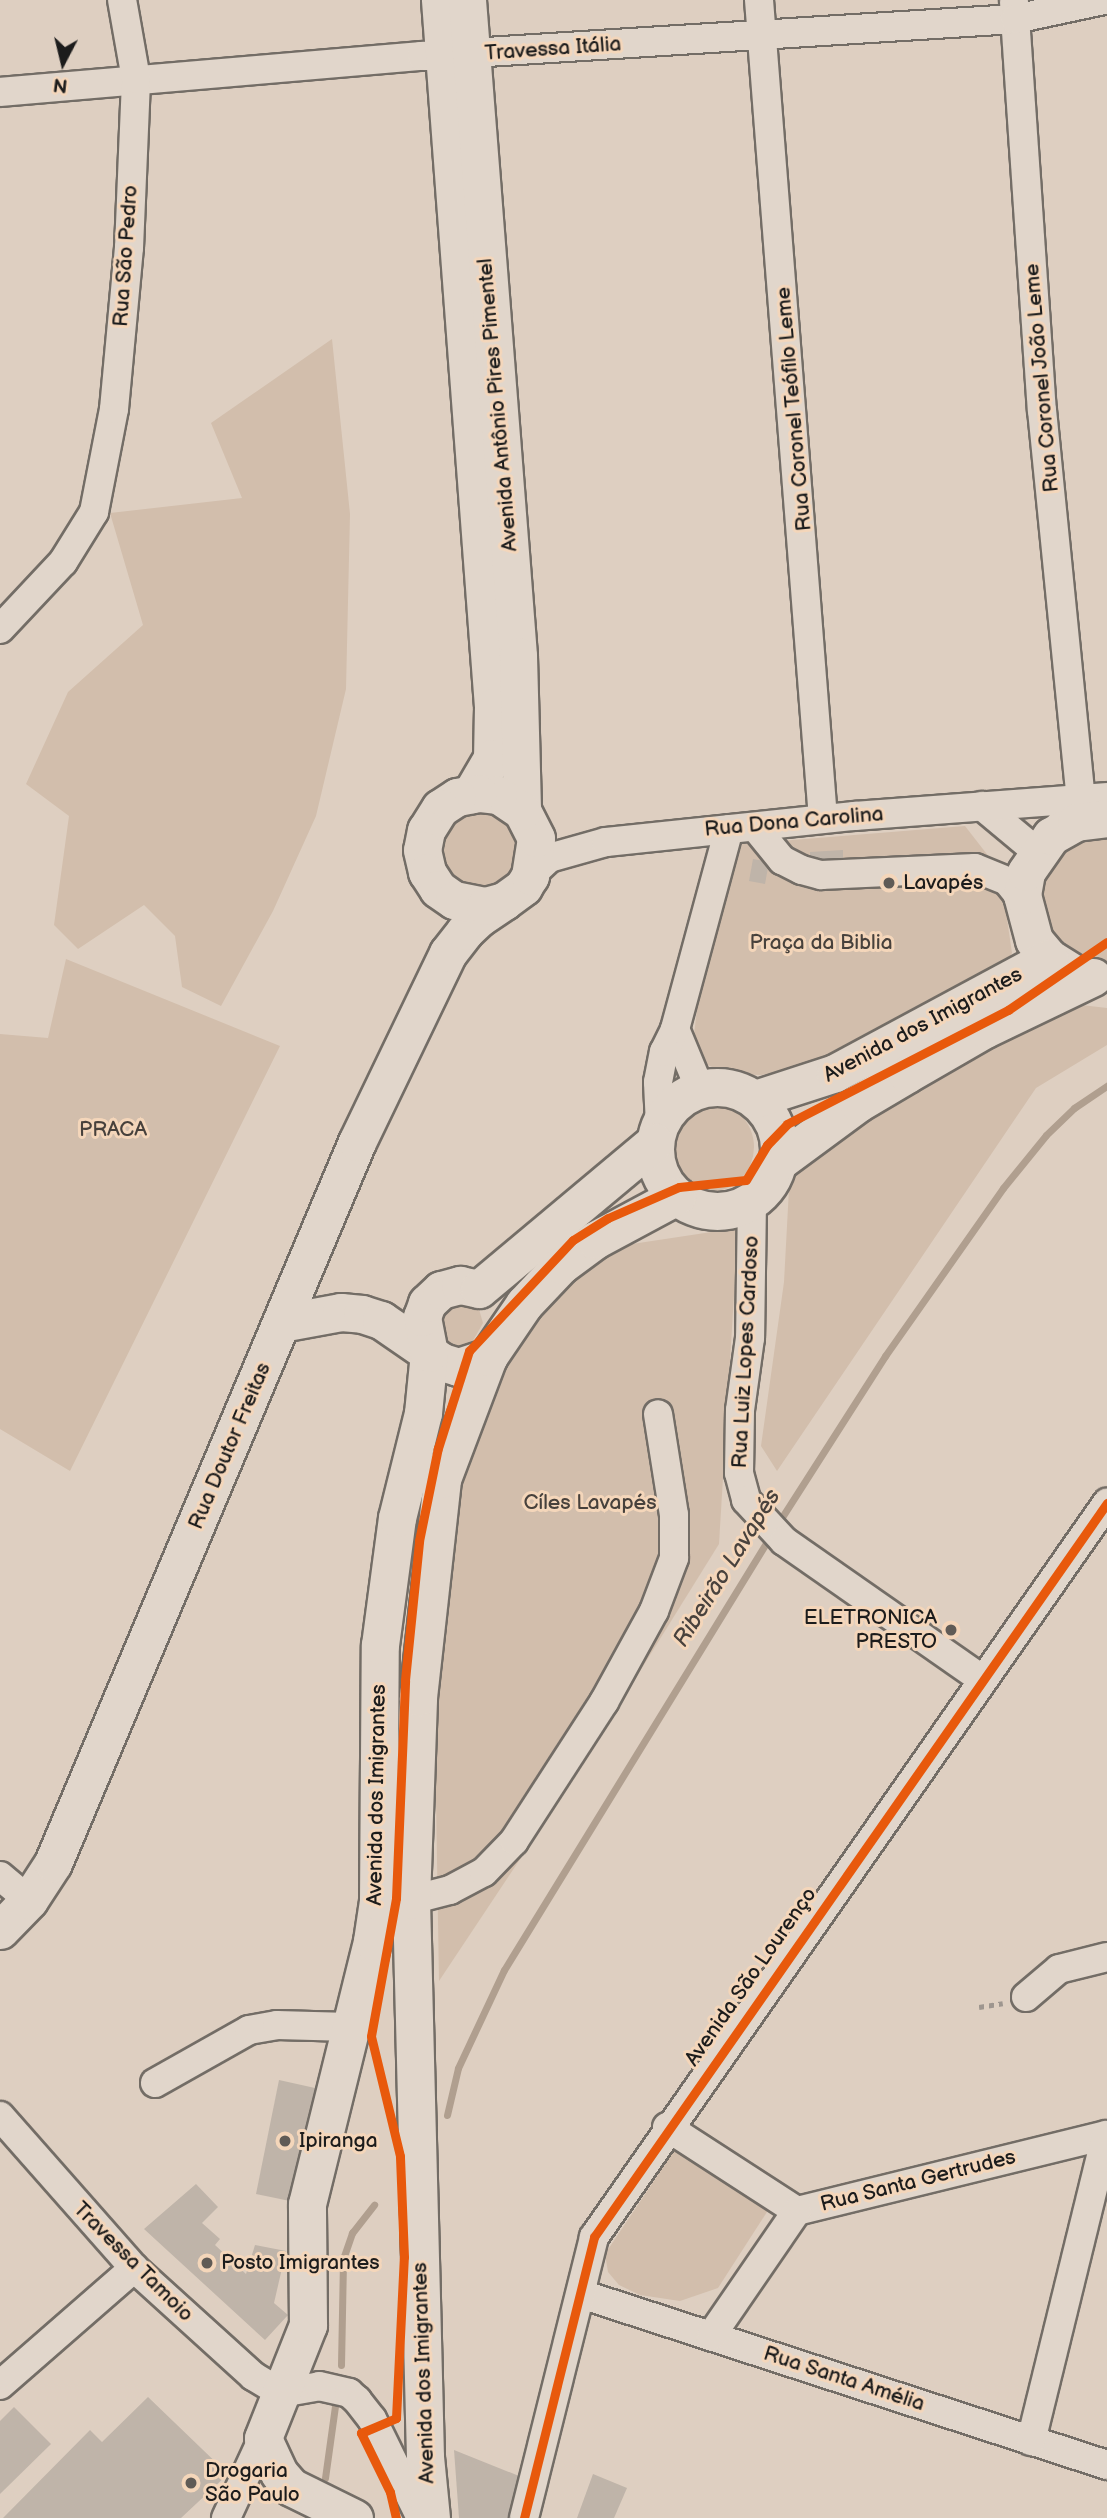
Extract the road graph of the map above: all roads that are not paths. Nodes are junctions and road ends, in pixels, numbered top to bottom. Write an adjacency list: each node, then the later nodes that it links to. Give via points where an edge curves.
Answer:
1 (122, 0): 9 (street, Rua São Pedro)
2 (440, 0): 8 (main road, Avenida Antônio Pires Pimentel)
3 (467, 0): 8 (main road, Avenida Antônio Pires Pimentel)
4 (760, 0): 7 (street, Rua Coronel Teófilo Leme)
5 (1104, 0): 6 (street, Travessa Itália)
6 (1014, 9): 7 (street, Travessa Itália); 14 (street, Rua Coronel João Leme, via 1042,410 1079,756)
7 (762, 36): 8 (street, Travessa Itália); 15 (street, Rua Coronel Teófilo Leme)
8 (456, 55): 9 (street, Travessa Itália); 12 (main road, Avenida Antônio Pires Pimentel, via 493,707 492,758); 16 (main road, Avenida Antônio Pires Pimentel, via 519,656)
9 (136, 79): 10 (street, Travessa Itália); 11 (street, Rua São Pedro, via 129,248 114,409 94,512 63,562)
10 (0, 92)
11 (0, 629)
12 (471, 794): 16 (main road, via 498,795); 21 (main road, via 440,808 426,831 422,850 427,872)
13 (982, 806): 14 (street, Rua Dona Carolina); 15 (street, Rua Dona Carolina); 19 (street)
14 (1098, 806): 19 (main road)
15 (823, 819): 17 (street, Rua Dona Carolina)
16 (527, 820): 18 (street, Rua Dona Carolina); 20 (main road, Avenida Antônio Pires Pimentel, via 536,857)
17 (742, 828): 18 (street, Rua Dona Carolina); 23 (street, via 782,860 821,875 975,868 1007,881); 27 (street)
18 (606, 842): 20 (street, Rua Dona Carolina, via 549,858)
19 (1044, 844): 23 (main road, Avenida dos Imigrantes, via 1026,872)
20 (530, 876): 22 (main road)
21 (438, 889): 22 (main road, via 465,904); 24 (main road, Rua Doutor Freitas, via 452,926)
22 (504, 901): 24 (main road, Rua Doutor Freitas, via 465,931)
23 (1023, 901): 25 (main road, Avenida dos Imigrantes, via 1034,940)
24 (448, 953): 35 (main road, Rua Doutor Freitas, via 357,1142)
25 (1049, 958): 26 (main road, Avenida dos Imigrantes, via 1070,971); 29 (main road, Avenida dos Imigrantes, via 847,1068 787,1092)
26 (1100, 977): 31 (main road, Avenida dos Imigrantes, via 985,1029 858,1103)
27 (675, 1029): 28 (street); 30 (street, via 658,1082)
28 (700, 1089): 29 (main road, via 728,1088); 30 (main road, via 676,1103)
29 (755, 1099): 31 (main road, via 775,1125)
30 (658, 1133): 32 (main road, via 657,1162); 34 (main road)
31 (778, 1162): 33 (main road, Avenida dos Imigrantes, via 764,1190)
32 (677, 1196): 33 (main road, via 714,1210); 36 (main road, Avenida dos Imigrantes, via 595,1240 561,1265)
33 (752, 1200): 40 (street, Rua Luiz Lopes Cardoso, via 750,1325 740,1410 739,1473 753,1511 784,1541)
34 (479, 1289): 36 (main road, via 494,1301 501,1319); 37 (main road, Avenida dos Imigrantes, via 460,1285 441,1290 427,1303 423,1336)
35 (281, 1322): 37 (main road, via 341,1312 362,1314 381,1320); 42 (main road, Rua Doutor Freitas, via 53,1863)
36 (494, 1348): 37 (main road, via 458,1367); 43 (main road, Avenida dos Imigrantes, via 443,1479 432,1545 418,1697)
37 (429, 1353): 47 (main road, Avenida dos Imigrantes, via 423,1413 389,1565 380,1645 378,1901)
38 (658, 1414): 43 (street, via 674,1514 674,1558 654,1611 604,1702 514,1842 484,1872 450,1890)
39 (1107, 1503): 40 (street, Avenida São Lourenço)
40 (982, 1679): 50 (street, Avenida São Lourenço)
41 (0, 1876): 42 (street)
42 (29, 1900): 44 (main road, Rua Doutor Freitas)
43 (411, 1900): 64 (main road, Avenida dos Imigrantes, via 425,2457)
44 (0, 1930)
45 (1107, 1957): 46 (street, via 1059,1969)
46 (1026, 1997)
47 (350, 2027): 48 (street, via 249,2029); 57 (main road, Avenida dos Imigrantes, via 307,2204 308,2325)
48 (155, 2083)
49 (0, 2116): 53 (street, Travessa Tamoio)
50 (667, 2127): 52 (street, Rua Santa Gertrudes); 54 (street, Avenida São Lourenço, via 594,2237)
51 (1107, 2135): 52 (street, Rua Santa Gertrudes); 59 (street)
52 (797, 2211): 55 (street)
53 (134, 2268): 56 (street); 57 (street, Travessa Tamoio, via 253,2376)
54 (581, 2294): 55 (street, Rua Santa Amélia); 65 (street, Avenida São Lourenço)
55 (711, 2336): 59 (street, Rua Santa Amélia)
56 (0, 2385)
57 (281, 2392): 58 (main road, Avenida dos Imigrantes); 63 (street, via 319,2386 349,2393 357,2400)
58 (263, 2438): 61 (street); 62 (main road, via 279,2473 292,2487)
59 (1031, 2441): 60 (street, Rua Santa Amélia)
60 (1107, 2465)
61 (226, 2518)
62 (354, 2518)
63 (421, 2518)
64 (431, 2518)
65 (524, 2518)

